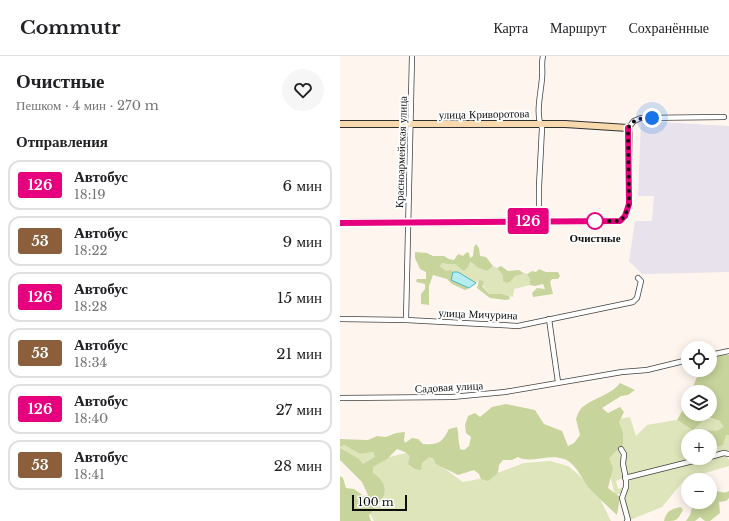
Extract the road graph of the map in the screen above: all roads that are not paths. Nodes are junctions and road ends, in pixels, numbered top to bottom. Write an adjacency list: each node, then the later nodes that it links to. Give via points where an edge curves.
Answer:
1 (412, 56): 6 (street, Красноармейская улица)
2 (543, 56): 4 (street)
3 (724, 117): 7 (street, via 641,118)
4 (539, 123): 6 (street, улица Криворотова); 7 (street, улица Криворотова); 8 (street, via 542,128)
5 (340, 124): 6 (street, улица Криворотова)
6 (411, 124): 9 (street, Красноармейская улица)
7 (628, 128): 8 (street, via 629,204 625,216 620,221)
8 (540, 221): 9 (street)
9 (408, 222): 10 (street); 14 (street, Красноармейская улица)
10 (340, 223)
11 (638, 278): 13 (street, улица Мичурина, via 642,281 637,298 633,302)
12 (340, 319): 14 (street, улица Мичурина)
13 (549, 319): 14 (street, улица Мичурина, via 518,326); 18 (street)
14 (406, 320)
15 (729, 351): 16 (street)
16 (717, 354)
17 (681, 362): 18 (street, Садовая улица, via 648,370)
18 (558, 382): 19 (street, Садовая улица, via 505,392 452,397)
19 (340, 398)
20 (621, 449): 24 (street, via 624,454 622,464)
21 (717, 454): 22 (street, via 724,452)
22 (729, 454)
23 (681, 464): 24 (street)
24 (625, 478): 25 (street, via 626,487 622,498)
25 (627, 521)

